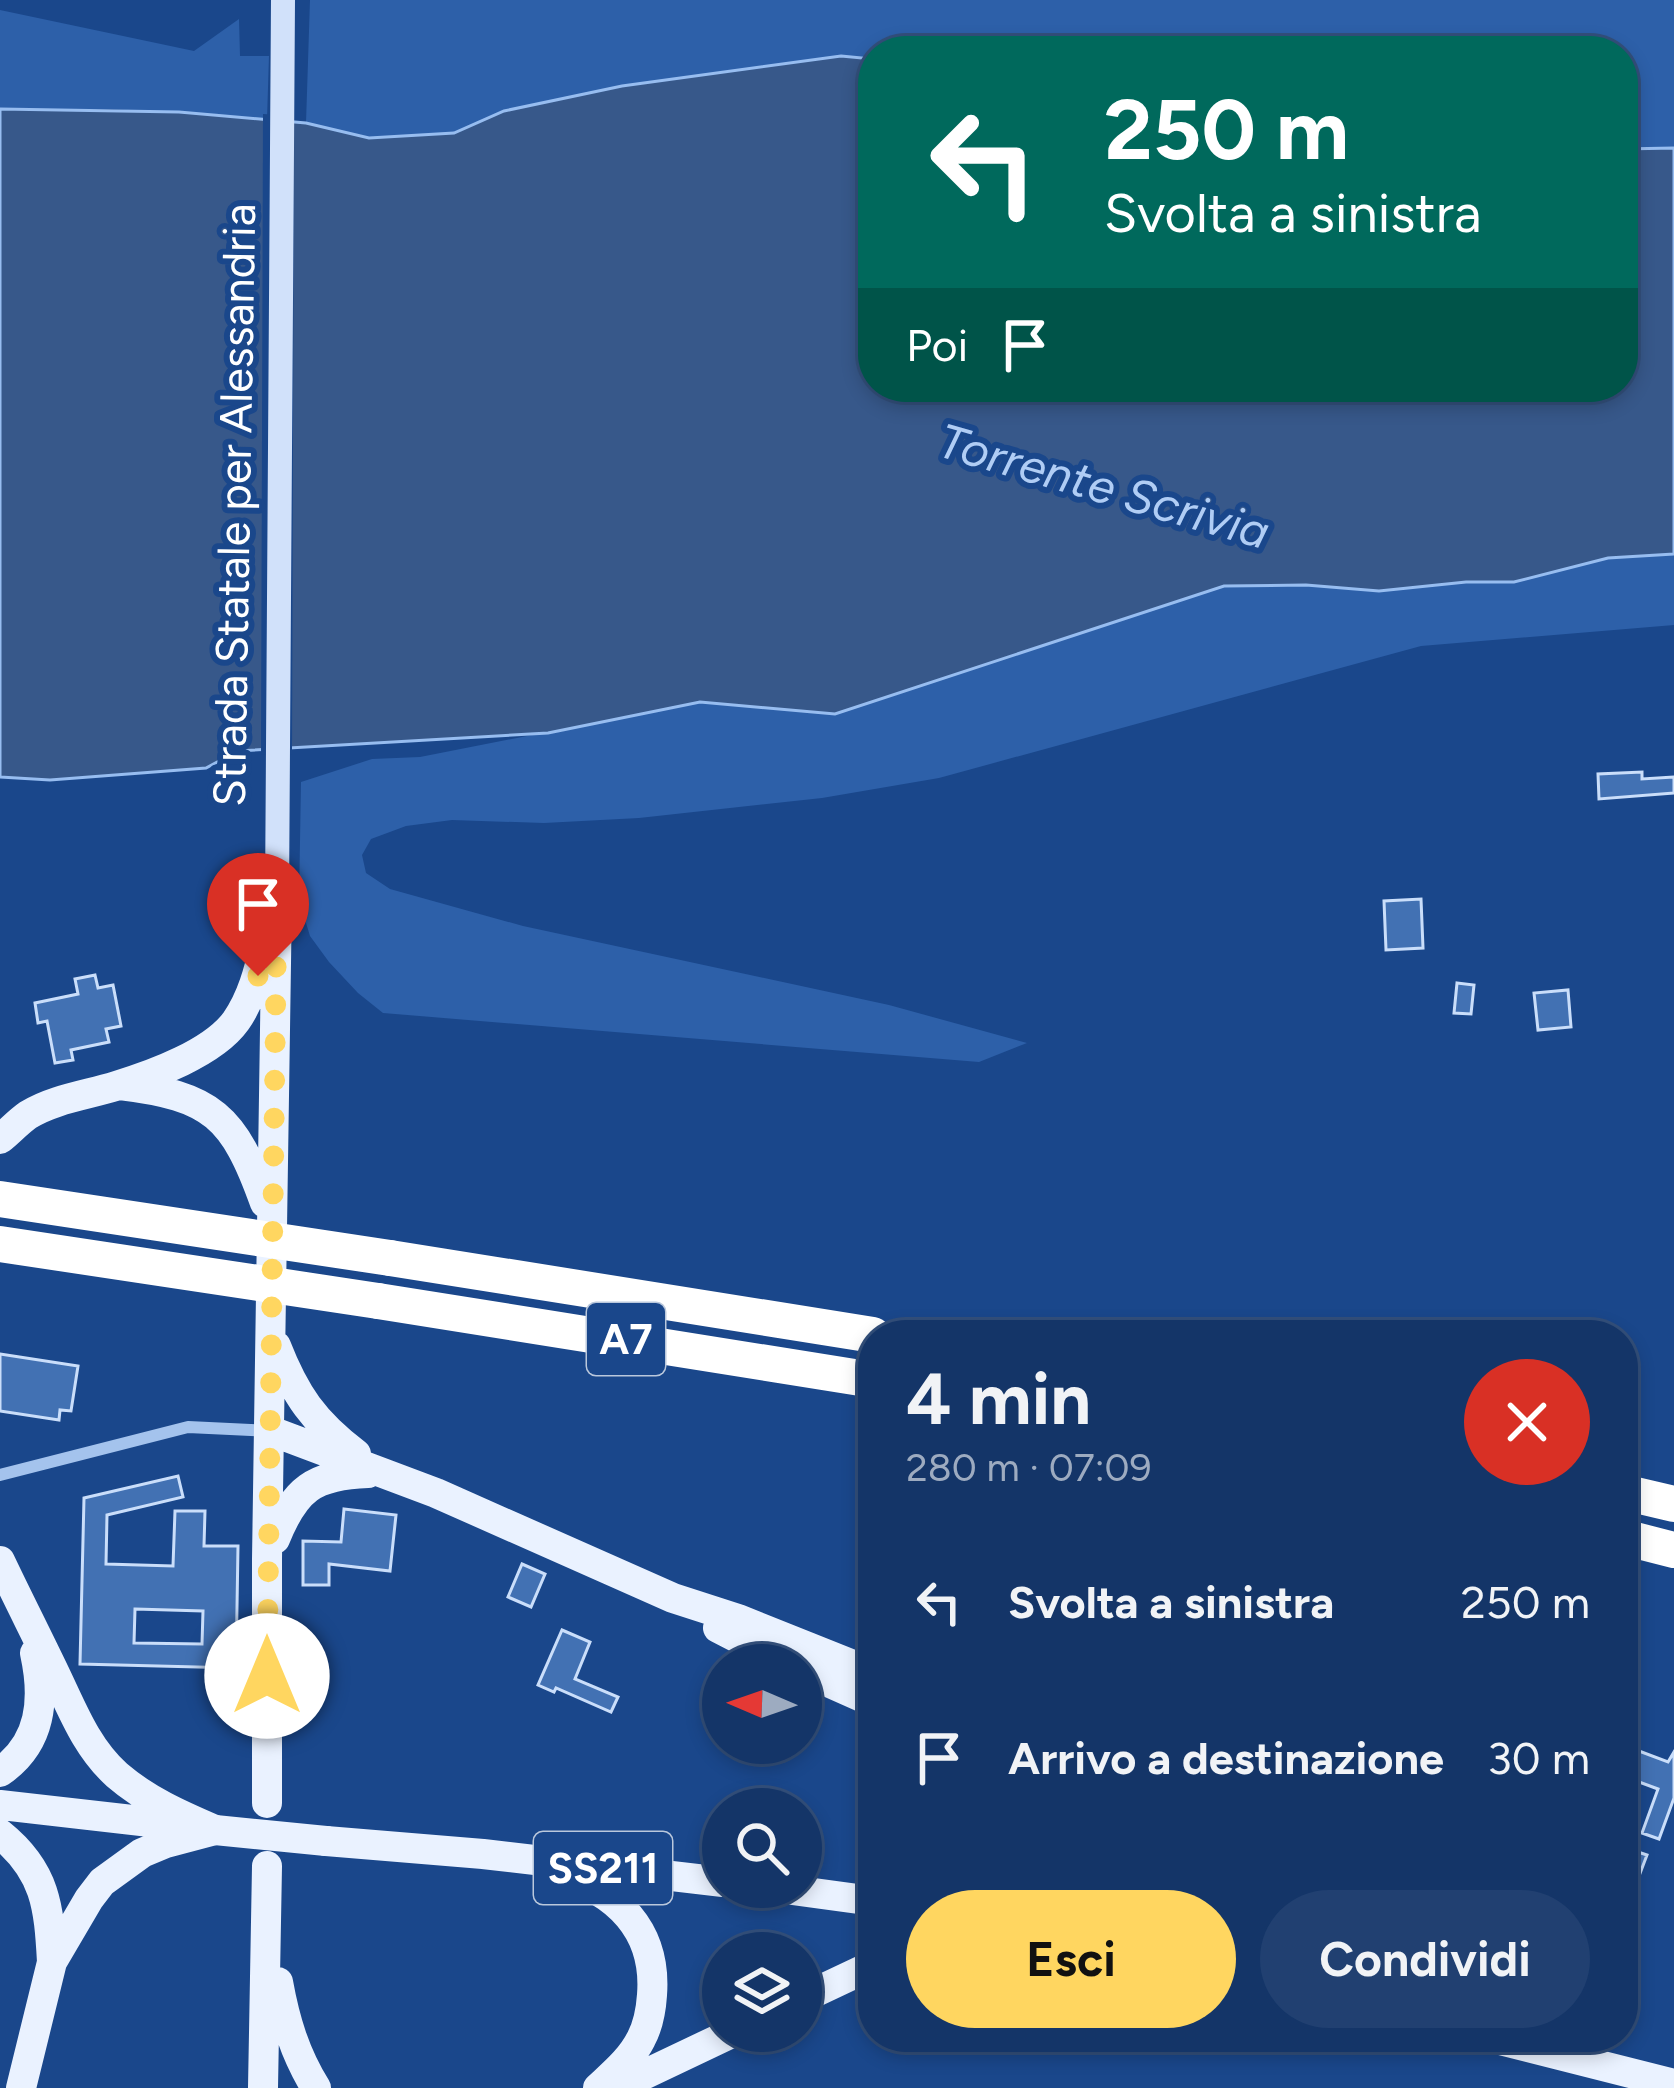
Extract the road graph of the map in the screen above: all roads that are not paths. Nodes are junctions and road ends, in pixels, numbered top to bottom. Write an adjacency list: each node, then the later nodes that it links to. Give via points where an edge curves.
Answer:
1 (284, 0): 2 (main road, Strada Statale per Alessandria)
2 (277, 897): 3 (main road, via 258,976 236,1021 196,1056); 6 (main road, Strada Statale per Alessandria)
3 (120, 1085): 4 (main road, via 28,1116); 6 (main road, via 177,1094 211,1110 242,1146)
4 (0, 1139)
5 (0, 1199): 8 (highway, A7, bridge)
6 (271, 1221): 9 (main road, Strada Statale per Alessandria)
7 (0, 1244): 10 (highway, A7, bridge)
8 (858, 1333)
9 (272, 1334): 11 (main road, Strada Statale per Alessandria); 12 (main road, via 305,1406)
10 (858, 1378)
11 (271, 1431): 12 (main road); 13 (street, via 188,1427); 18 (main road, Strada Statale per Alessandria)
12 (380, 1472): 18 (main road, via 330,1476 302,1491); 20 (main road)
13 (0, 1474)
14 (1638, 1496): 15 (highway)
15 (1674, 1504)
16 (1638, 1542): 17 (highway)
17 (1674, 1550)
18 (267, 1559): 27 (main road, Strada Statale per Alessandria)
19 (0, 1561): 21 (main road)
20 (673, 1598): 22 (main road); 23 (main road)
21 (29, 1624): 26 (main road, via 40,1710 25,1749); 29 (main road, via 83,1731 115,1773)
22 (747, 1644)
23 (858, 1667)
24 (822, 1679): 25 (main road)
25 (858, 1695)
26 (0, 1772)
27 (267, 1803)
28 (0, 1805): 29 (main road, SS211)
29 (215, 1830): 31 (main road, SS211, bridge); 39 (main road, via 166,1843 102,1882)
30 (0, 1834): 39 (main road, via 43,1889)
31 (483, 1855): 33 (main road, SS211); 48 (main road, via 593,1887 636,1924 651,1965 651,2011 642,2038)
32 (267, 1866): 38 (main road)
33 (702, 1880)
34 (858, 1886): 35 (main road)
35 (822, 1892)
36 (822, 1893): 37 (main road)
37 (858, 1899)
38 (266, 1909): 46 (main road); 47 (main road, via 283,2011)
39 (52, 1962): 45 (main road)
40 (858, 1972): 41 (main road)
41 (822, 1989)
42 (702, 2047): 49 (main road)
43 (1549, 2052): 44 (main road)
44 (1674, 2084)
45 (21, 2088)
46 (263, 2088)
47 (316, 2088)
48 (598, 2088)
49 (616, 2088)

